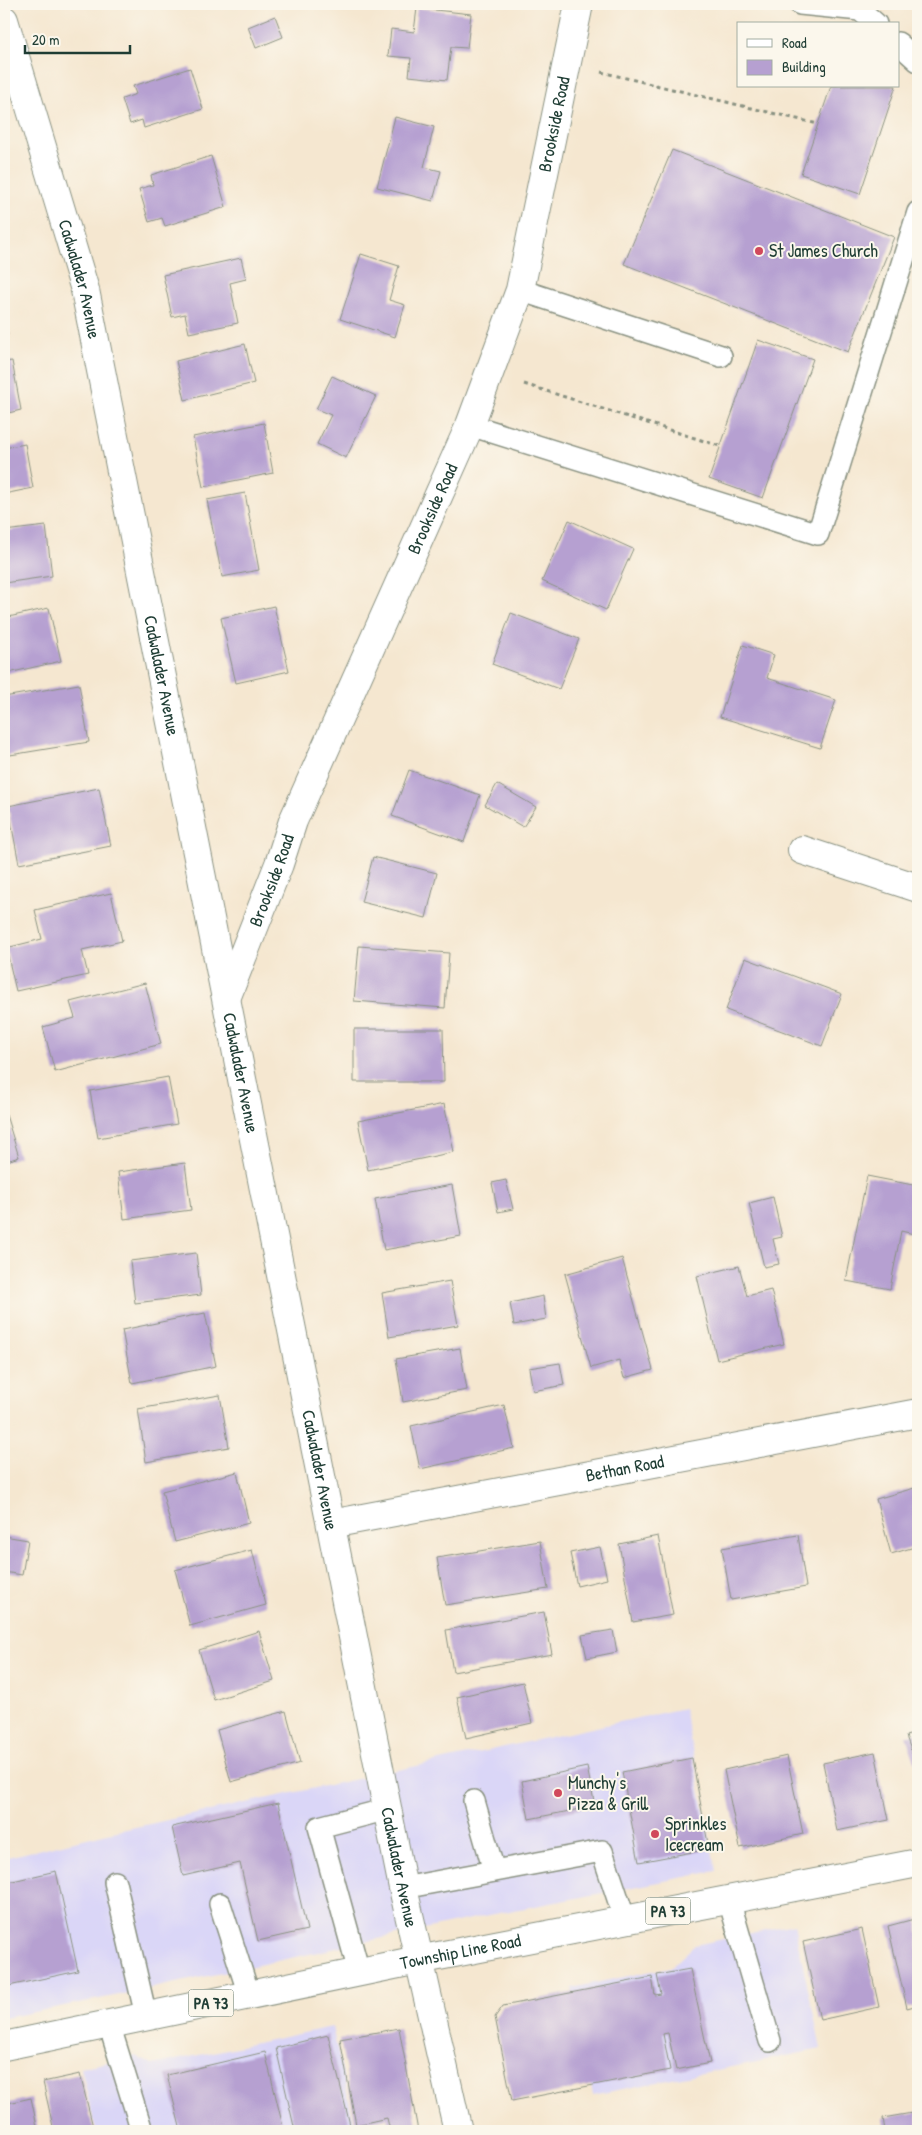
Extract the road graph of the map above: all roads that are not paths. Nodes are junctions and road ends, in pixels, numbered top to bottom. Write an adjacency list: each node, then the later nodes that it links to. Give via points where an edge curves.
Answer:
1 (579, 4): 8 (street, Brookside Road)
2 (800, 4): 4 (lane, via 860,10)
3 (4, 20): 13 (street, Cadwalader Avenue, via 85,290 200,876)
4 (874, 22)
5 (900, 45): 6 (lane)
6 (918, 61)
7 (918, 212): 10 (lane, via 818,534)
8 (520, 290): 9 (lane); 10 (street, Brookside Road)
9 (721, 356)
10 (470, 425): 13 (street, Brookside Road, via 293,821)
11 (802, 850): 12 (street)
12 (918, 888)
13 (227, 996): 15 (street, Cadwalader Avenue)
14 (918, 1413): 15 (street, Bethan Road)
15 (331, 1524): 17 (street, Cadwalader Avenue)
16 (474, 1801): 19 (lane)
17 (388, 1809): 21 (street, Cadwalader Avenue); 26 (lane, via 319,1827)
18 (918, 1863): 22 (street, Township Line Road / PA 73)
19 (494, 1871): 21 (lane); 24 (lane, via 602,1851)
20 (115, 1882): 28 (lane)
21 (403, 1888): 25 (street, Cadwalader Avenue)
22 (729, 1900): 24 (street, Township Line Road / PA 73); 30 (lane)
23 (220, 1904): 27 (lane)
24 (625, 1920): 25 (street, Township Line Road / PA 73)
25 (418, 1960): 26 (street, Township Line Road / PA 73); 33 (street, Cadwalader Avenue)
26 (359, 1972): 27 (street, Township Line Road / PA 73)
27 (249, 1995): 28 (street, Township Line Road / PA 73)
28 (146, 2016): 29 (street, Township Line Road / PA 73)
29 (110, 2024): 31 (street, Township Line Road / PA 73); 32 (lane)
30 (770, 2041)
31 (4, 2046)
32 (142, 2131)
33 (458, 2131)

